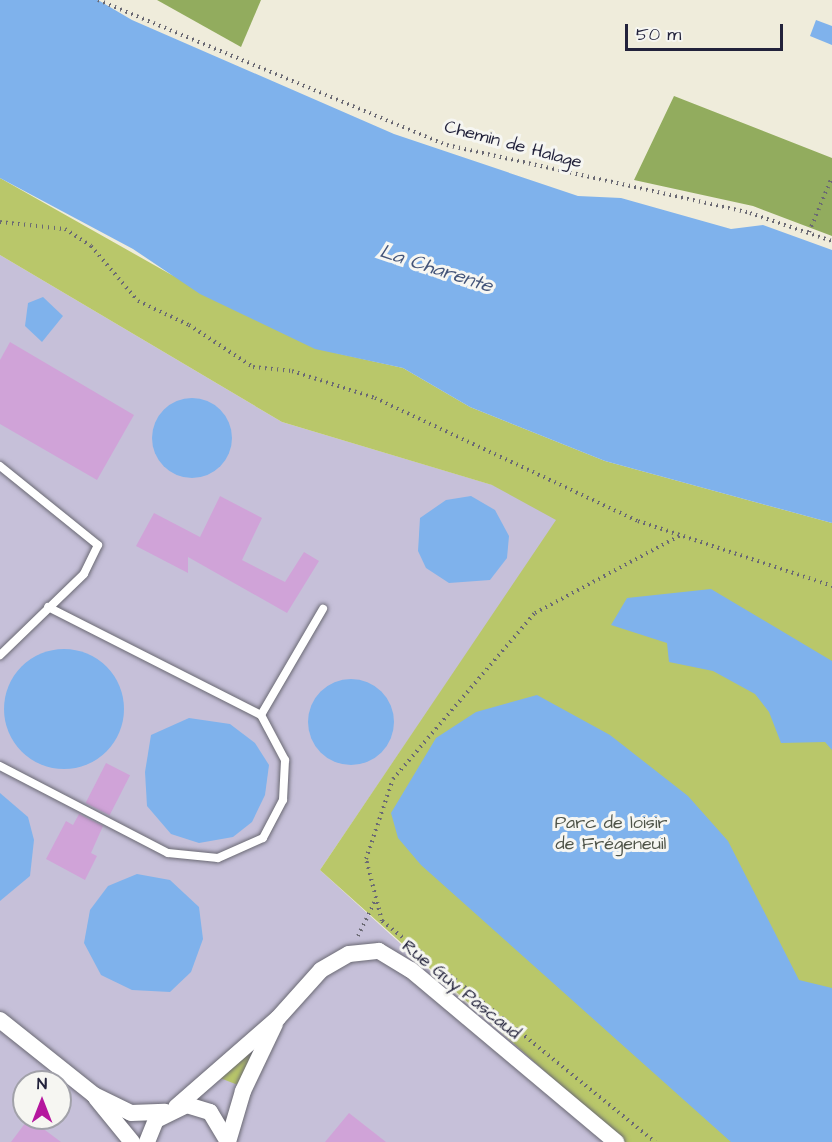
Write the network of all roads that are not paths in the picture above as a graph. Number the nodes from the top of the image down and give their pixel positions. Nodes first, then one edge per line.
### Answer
1 (0, 466) edge
2 (48, 607) junction
3 (323, 609) dead end
4 (0, 655) edge
5 (261, 715) junction
6 (0, 765) edge
7 (278, 1018) junction
8 (0, 1020) edge
9 (94, 1095) junction
10 (170, 1109) junction
11 (132, 1142) edge
12 (147, 1142) edge
13 (228, 1142) edge
14 (616, 1142) edge

1 - 2 lane
2 - 4 lane
2 - 5 lane
3 - 5 lane
5 - 6 lane
7 - 10 street, Rue Guy Pascaud
7 - 13 street, Rue Guy Pascaud
7 - 14 street, Rue Guy Pascaud
8 - 9 street
9 - 10 street
9 - 11 street
10 - 12 street, Rue Guy Pascaud
10 - 13 street

